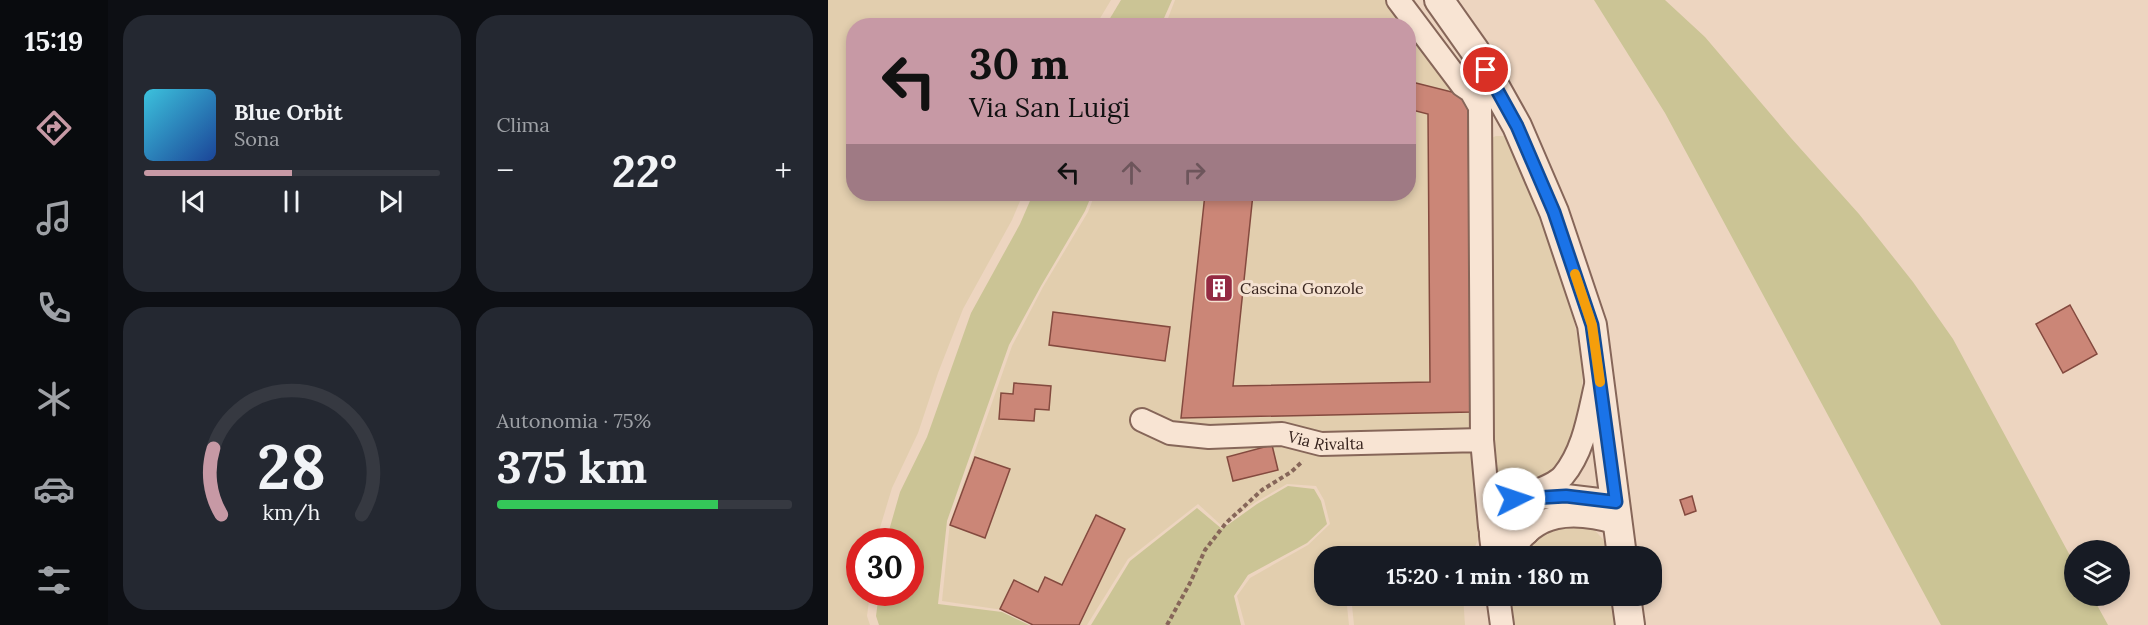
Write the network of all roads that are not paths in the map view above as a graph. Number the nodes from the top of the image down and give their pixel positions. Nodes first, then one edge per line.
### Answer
1 (1398, 0) edge
2 (1439, 0) edge
3 (1412, 18) edge
4 (1416, 24) edge
5 (1599, 375) junction
6 (1142, 420) dead end
7 (1482, 440) junction
8 (1484, 470) junction
9 (1514, 499) junction
10 (1617, 512) junction
11 (1490, 527) junction
12 (1527, 533) junction
13 (1493, 546) edge
14 (1517, 546) edge
15 (1621, 546) edge
16 (1499, 606) edge
17 (1627, 606) edge
18 (1502, 625) edge
19 (1630, 625) edge

1 - 3 street
2 - 5 street
4 - 7 street
5 - 9 street
5 - 10 street
6 - 7 street, Via Rivalta
7 - 8 street
8 - 9 street
8 - 11 street
9 - 10 street
9 - 11 street
10 - 12 street
10 - 15 street
11 - 12 street
11 - 13 street
12 - 14 street
16 - 18 street
17 - 19 street

